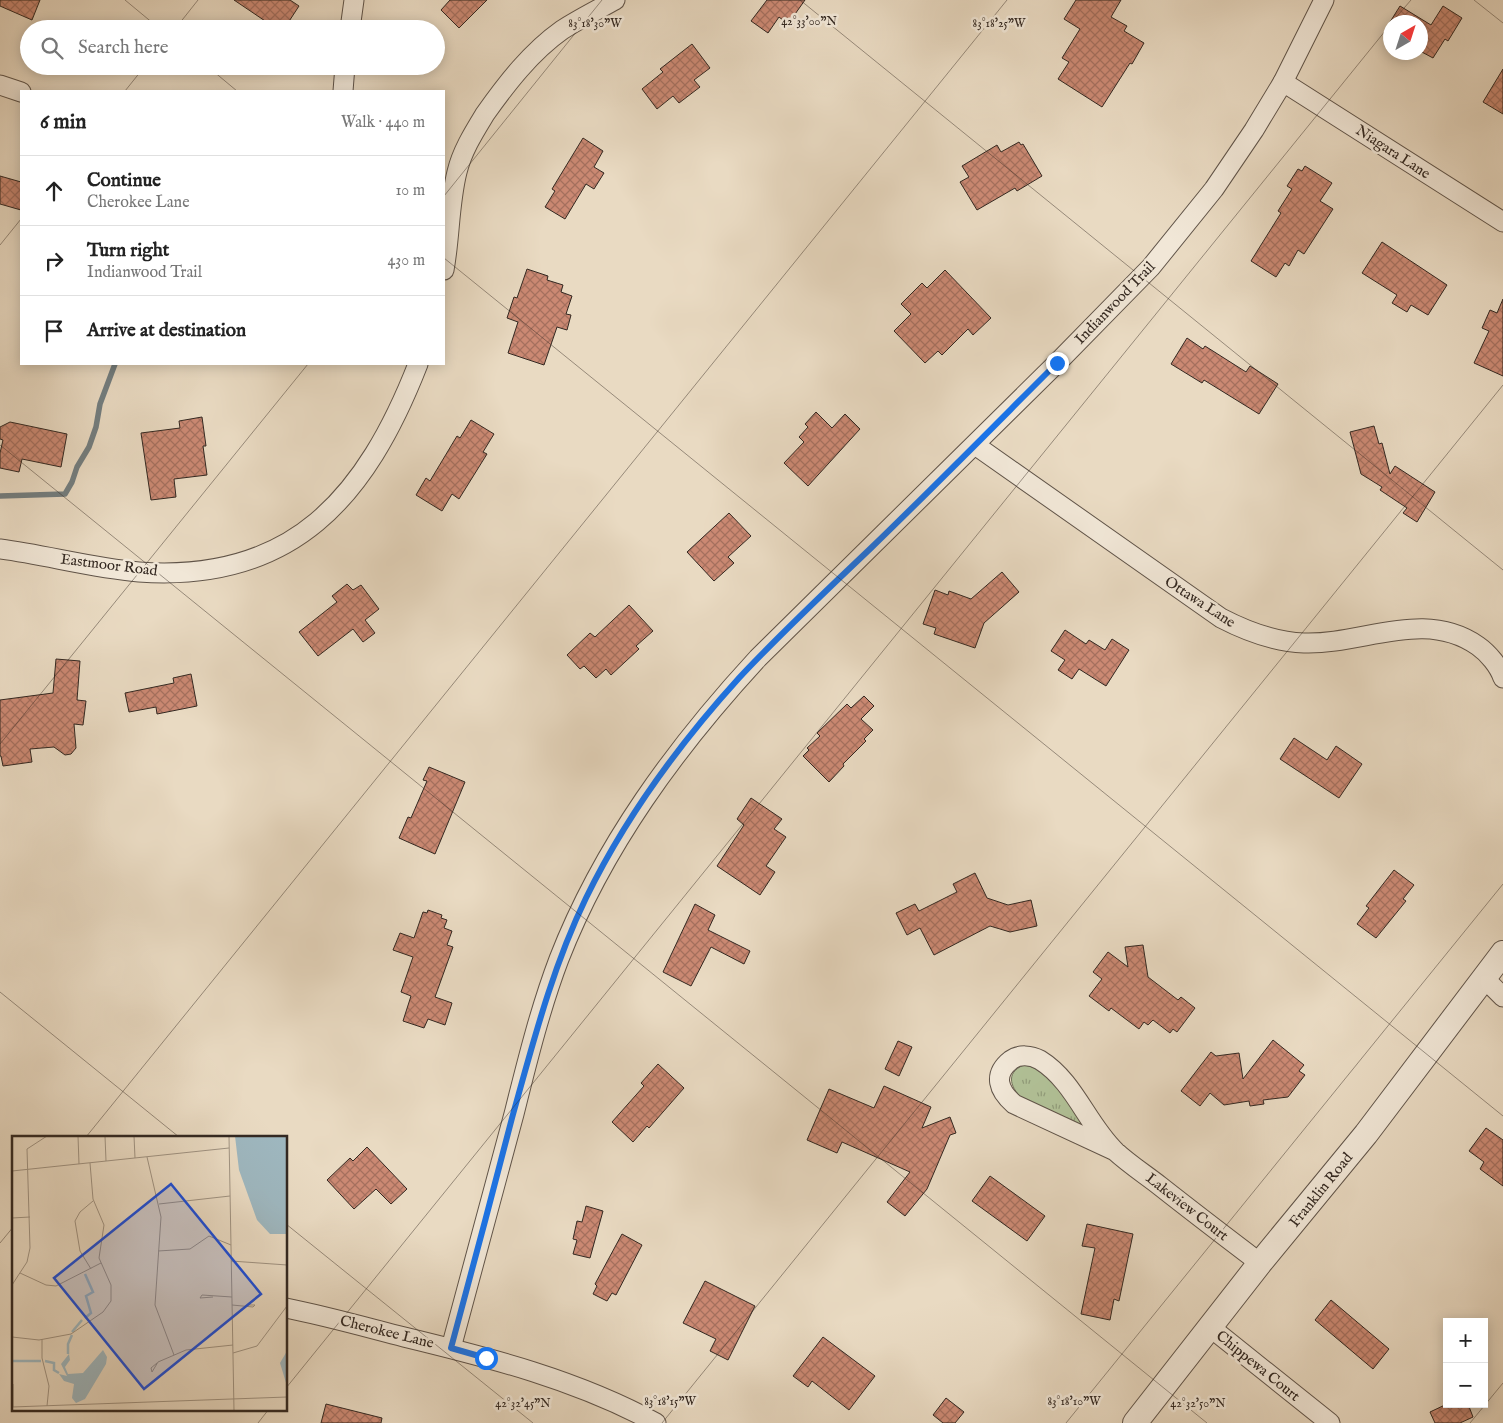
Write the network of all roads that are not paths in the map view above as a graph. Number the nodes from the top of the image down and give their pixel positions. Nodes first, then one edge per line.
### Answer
1 (354, 0) edge
2 (615, 0) edge
3 (1324, 0) edge
4 (351, 20) edge
5 (345, 75) edge
6 (1283, 82) junction
7 (0, 85) edge
8 (343, 90) edge
9 (20, 92) edge
10 (451, 170) edge
11 (1503, 222) edge
12 (445, 256) edge
13 (418, 365) edge
14 (975, 445) junction
15 (0, 549) edge
16 (1503, 678) edge
17 (1503, 953) edge
18 (1484, 978) junction
19 (1503, 997) edge
20 (1115, 1151) junction
21 (1260, 1264) junction
22 (288, 1308) edge
23 (1210, 1327) junction
24 (451, 1348) junction
25 (656, 1423) edge
26 (1135, 1423) edge
27 (1330, 1423) edge

1 - 4 street
2 - 10 street
3 - 6 street, Indianwood Trail
5 - 8 street
6 - 11 street, Niagara Lane
6 - 14 street, Indianwood Trail
7 - 9 street
10 - 12 street
13 - 15 street, Eastmoor Road
14 - 16 street, Ottawa Lane
14 - 24 street, Indianwood Trail
17 - 18 street, Franklin Road
18 - 19 street
18 - 21 street, Franklin Road
20 - 20 street, Lakeview Court
20 - 21 street, Lakeview Court
21 - 23 street, Franklin Road
22 - 24 street, Cherokee Lane
23 - 26 street, Franklin Road
23 - 27 street, Chippewa Court
24 - 25 street, Cherokee Lane

